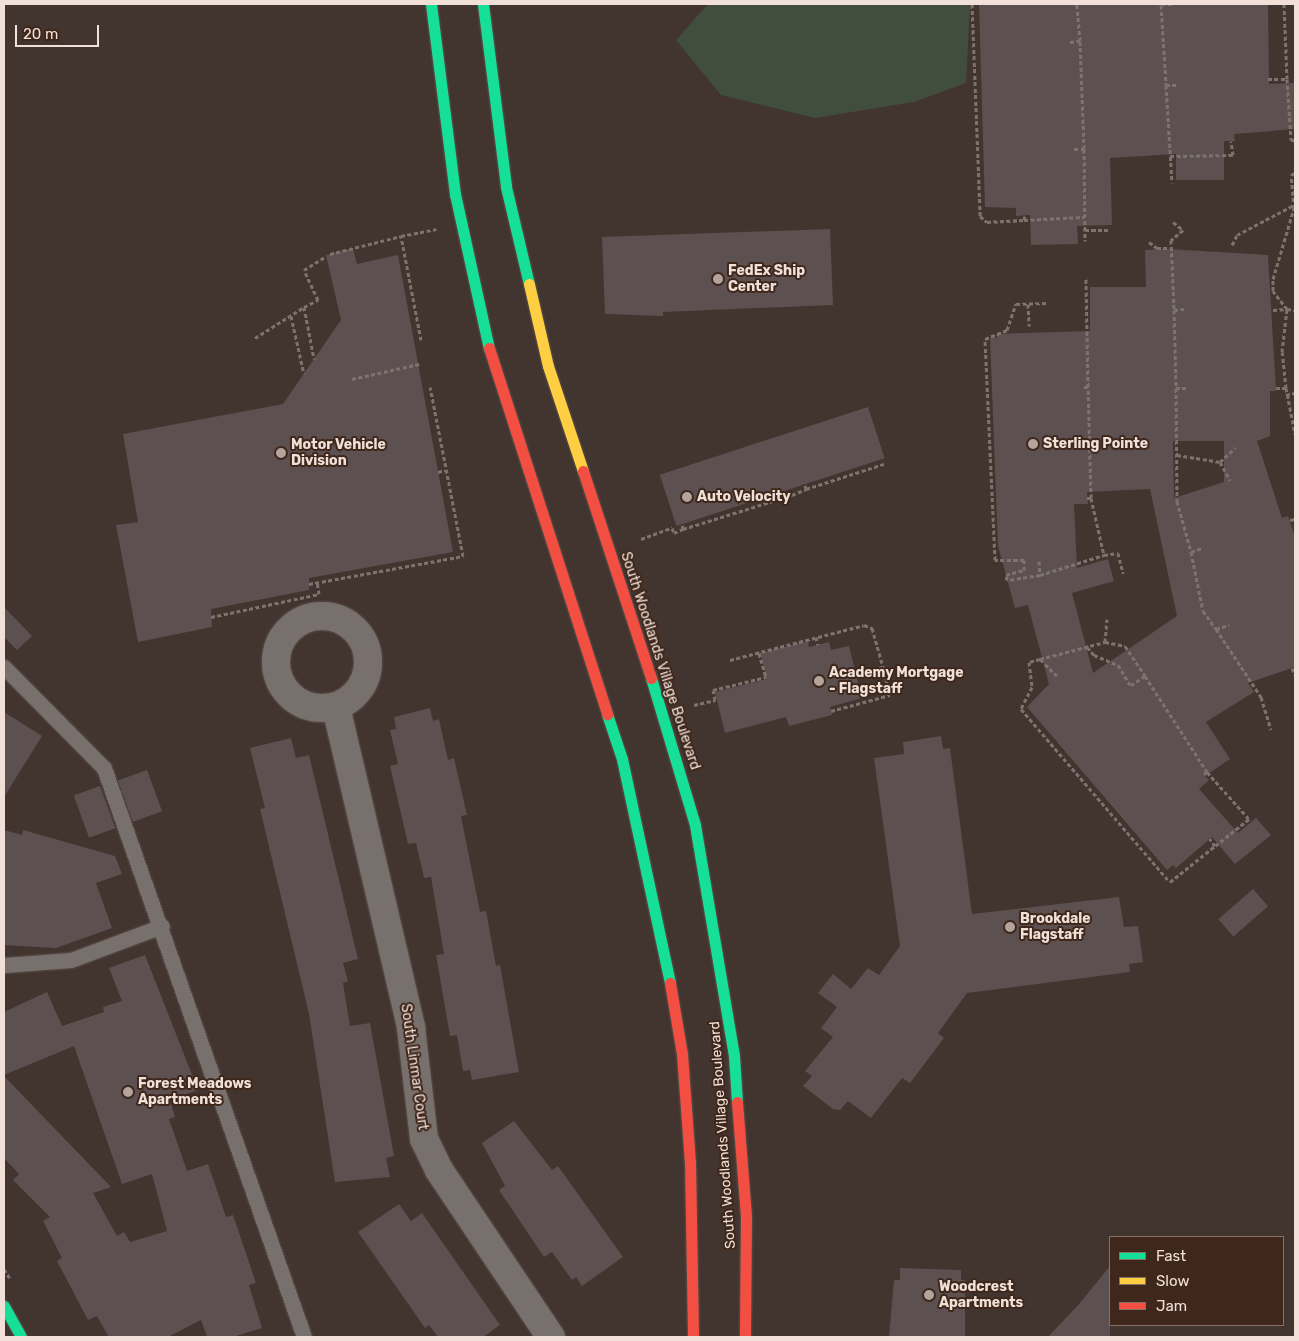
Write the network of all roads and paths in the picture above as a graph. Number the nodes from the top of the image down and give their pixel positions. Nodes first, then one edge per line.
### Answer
1 (431, 4) edge
2 (483, 4) edge
3 (972, 4) edge
4 (1077, 4) edge
5 (1173, 4) edge
6 (1284, 4) edge
7 (1161, 5) edge
8 (1070, 42) dead end
9 (1080, 42) junction
10 (1268, 79) dead end
11 (1287, 79) junction
12 (1166, 85) junction
13 (1178, 85) dead end
14 (1231, 140) dead end
15 (1295, 140) edge
16 (1074, 149) dead end
17 (1084, 149) junction
18 (1170, 156) junction
19 (1295, 173) edge
20 (1172, 183) dead end
21 (1294, 205) junction
22 (1084, 217) junction
23 (1173, 222) dead end
24 (439, 228) dead end
25 (1085, 230) junction
26 (1109, 230) dead end
27 (401, 236) junction
28 (1085, 241) dead end
29 (1149, 242) dead end
30 (1232, 245) dead end
31 (1171, 248) junction
32 (330, 254) dead end
33 (326, 256) dead end
34 (1086, 278) dead end
35 (1046, 303) dead end
36 (1028, 304) junction
37 (304, 307) junction
38 (1184, 309) dead end
39 (1288, 309) junction
40 (1174, 310) junction
41 (1273, 310) dead end
42 (1295, 310) edge
43 (292, 316) junction
44 (1029, 326) dead end
45 (255, 338) dead end
46 (422, 340) dead end
47 (314, 359) dead end
48 (419, 364) dead end
49 (304, 374) dead end
50 (352, 378) dead end
51 (430, 387) dead end
52 (1176, 388) junction
53 (1186, 388) dead end
54 (1276, 388) dead end
55 (1286, 388) junction
56 (1295, 393) edge
57 (1286, 395) junction
58 (1295, 434) edge
59 (1235, 448) dead end
60 (1177, 455) junction
61 (1220, 462) junction
62 (884, 464) dead end
63 (445, 470) junction
64 (438, 472) dead end
65 (1230, 480) dead end
66 (1295, 519) edge
67 (1290, 520) dead end
68 (682, 524) dead end
69 (683, 529) junction
70 (641, 539) dead end
71 (1202, 548) dead end
72 (1190, 552) junction
73 (1104, 555) junction
74 (1039, 560) dead end
75 (1123, 573) dead end
76 (1040, 575) junction
77 (317, 582) junction
78 (309, 584) dead end
79 (211, 618) dead end
80 (1106, 619) dead end
81 (1228, 625) dead end
82 (1216, 629) junction
83 (816, 637) junction
84 (1105, 642) junction
85 (818, 645) dead end
86 (1087, 647) junction
87 (759, 653) junction
88 (1040, 659) junction
89 (730, 660) dead end
90 (4, 667) edge
91 (883, 667) junction
92 (1292, 668) dead end
93 (856, 674) dead end
94 (1295, 675) edge
95 (1058, 676) dead end
96 (1144, 676) junction
97 (694, 706) dead end
98 (336, 707) dead end
99 (830, 710) dead end
100 (1271, 729) dead end
101 (1210, 839) dead end
102 (1215, 846) junction
103 (162, 926) junction
104 (4, 965) edge
105 (4, 1306) edge
106 (21, 1337) edge
107 (304, 1337) edge
108 (551, 1337) edge
109 (693, 1337) edge
110 (746, 1337) edge

1 - 109 street
2 - 110 street, South Woodlands Village Boulevard
3 - 22 path
4 - 9 path
5 - 7 path
6 - 11 path
7 - 12 path
8 - 9 path
9 - 17 path
10 - 11 path
11 - 15 path
12 - 13 path
12 - 18 path
14 - 18 path
16 - 17 path
17 - 22 path
18 - 20 path
19 - 21 path
21 - 30 path
21 - 39 path
22 - 25 path
23 - 31 path
24 - 27 path
25 - 26 path
25 - 28 path
27 - 32 path
27 - 46 path
29 - 31 path
31 - 40 path
33 - 37 path
34 - 73 path
35 - 36 path
36 - 44 path
36 - 76 path
37 - 43 path
37 - 47 path
38 - 40 path
39 - 41 path
39 - 42 path
39 - 55 path
40 - 52 path
43 - 45 path
43 - 49 path
48 - 50 path
51 - 63 path
52 - 53 path
52 - 60 path
54 - 55 path
55 - 57 path
56 - 57 path
57 - 58 path
59 - 61 path
60 - 61 path
60 - 72 path
61 - 65 path
62 - 69 path
63 - 64 path
63 - 77 path
66 - 67 path
68 - 69 path
69 - 70 path
71 - 72 path
72 - 82 path
73 - 75 path
73 - 76 path
74 - 76 path
77 - 78 path
77 - 79 path
80 - 84 path
81 - 82 path
82 - 100 path
83 - 85 path
83 - 87 path
83 - 91 path
84 - 86 path
84 - 96 path
86 - 88 path
86 - 96 path
87 - 89 path
87 - 97 path
88 - 95 path
88 - 102 path
90 - 103 lane
91 - 93 path
91 - 99 path
92 - 94 path
96 - 102 path
98 - 108 street, South Linmar Court
101 - 102 path
103 - 104 lane
103 - 107 lane
105 - 106 street

